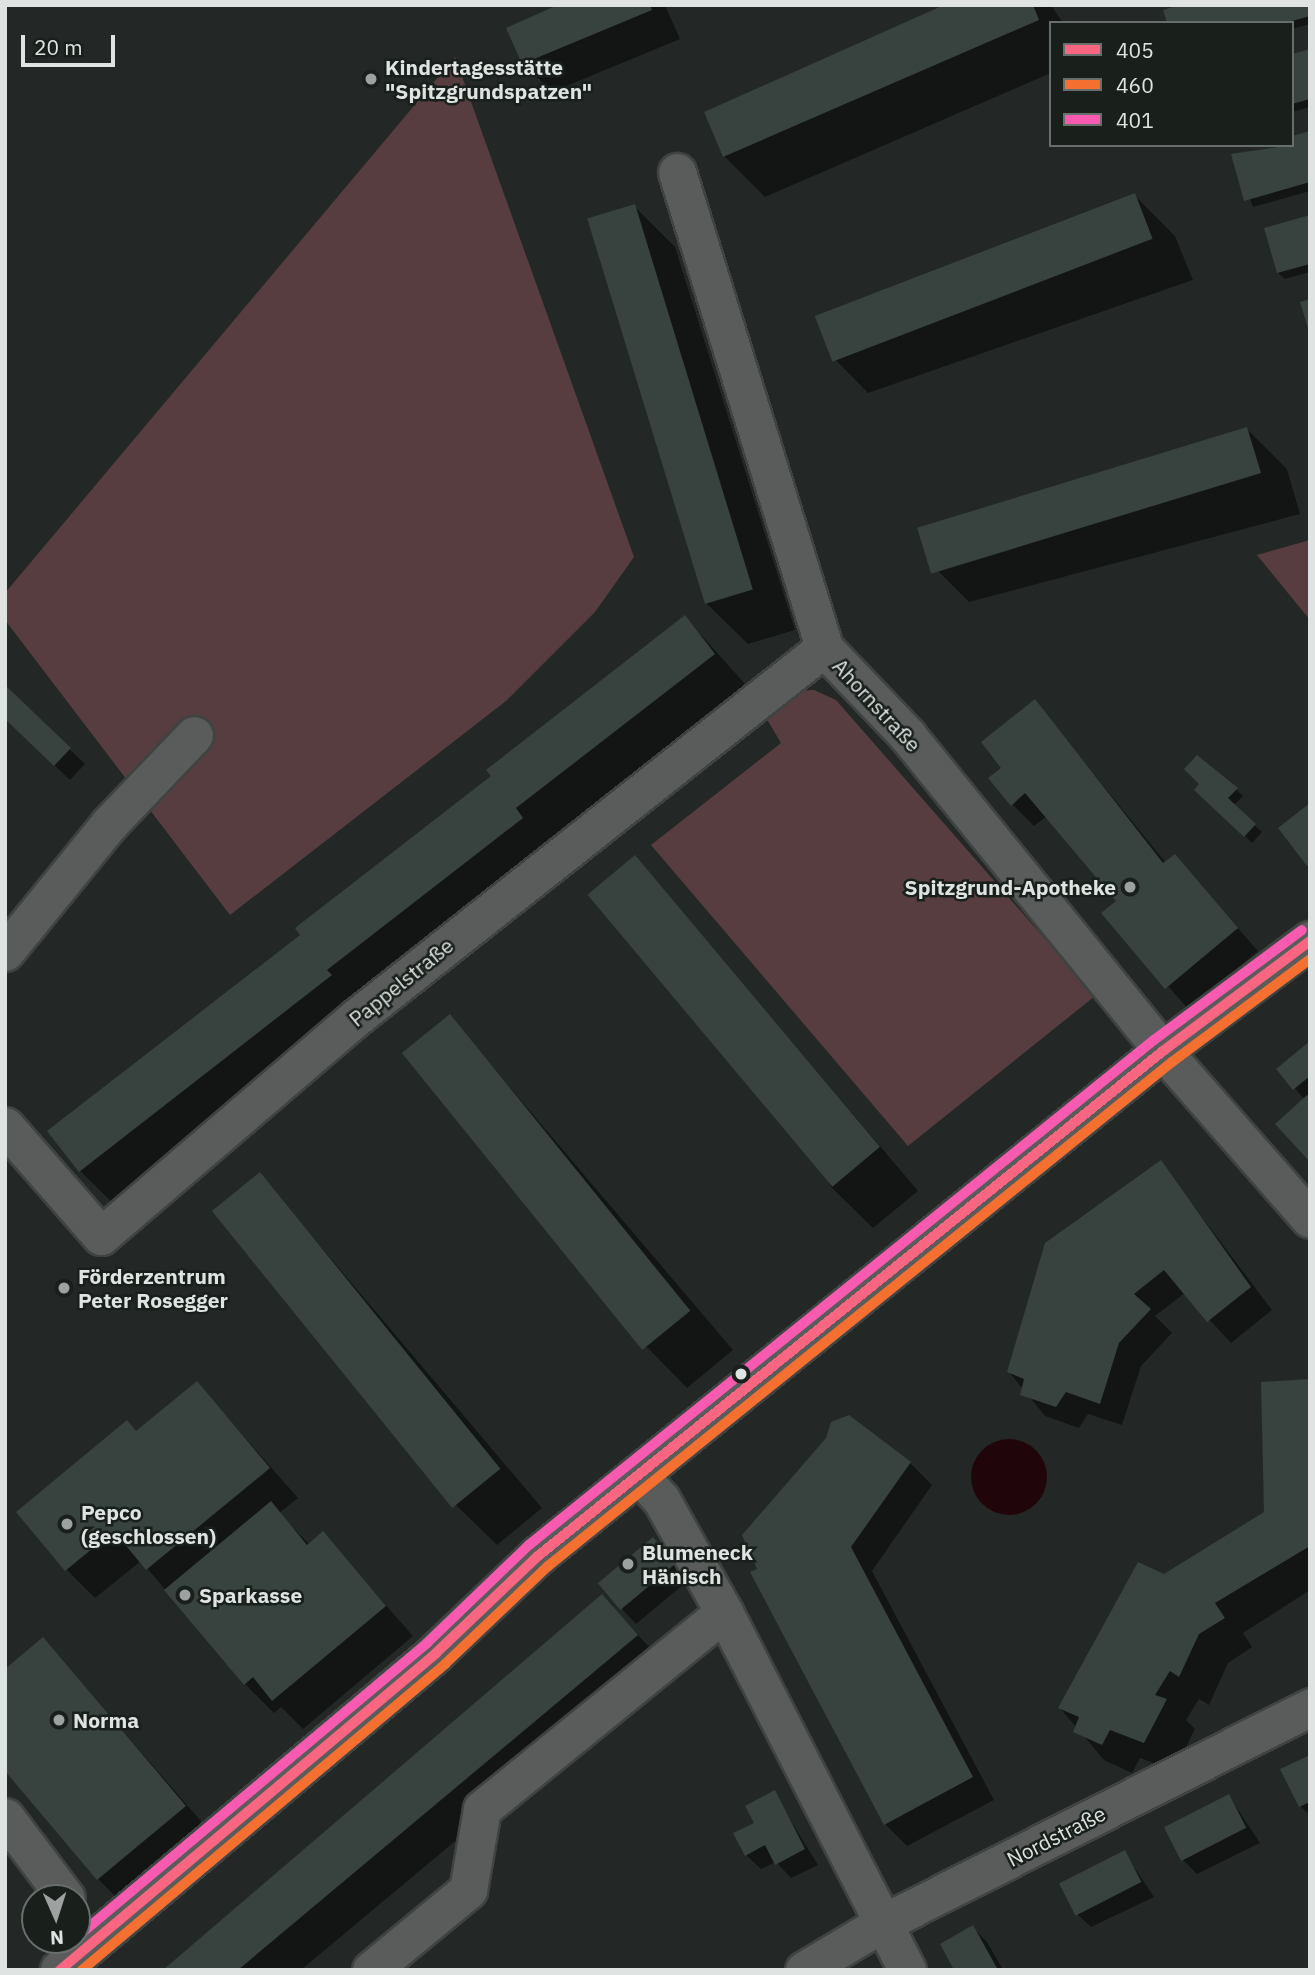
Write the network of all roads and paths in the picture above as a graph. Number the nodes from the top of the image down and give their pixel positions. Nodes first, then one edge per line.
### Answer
1 (677, 172) dead end
2 (824, 648) junction
3 (194, 735) dead end
4 (1310, 941) edge
5 (5, 952) edge
6 (1163, 1051) junction
7 (5, 1126) edge
8 (1310, 1219) edge
9 (640, 1476) junction
10 (724, 1612) junction
11 (1310, 1707) edge
12 (5, 1817) edge
13 (55, 1884) edge
14 (91, 1923) edge
15 (881, 1924) junction
16 (70, 1954) edge
17 (60, 1970) edge
18 (372, 1970) edge
19 (804, 1970) edge
20 (907, 1970) edge

1 - 2 street, Ahornstraße
2 - 6 street, Ahornstraße
2 - 7 street, Pappelstraße
3 - 5 street
4 - 6 street
6 - 8 street, Ahornstraße
6 - 9 street
9 - 10 street
9 - 14 street
10 - 15 street
10 - 18 street
11 - 15 street, Nordstraße
12 - 13 street
15 - 19 street, Nordstraße
15 - 20 street
16 - 17 street

